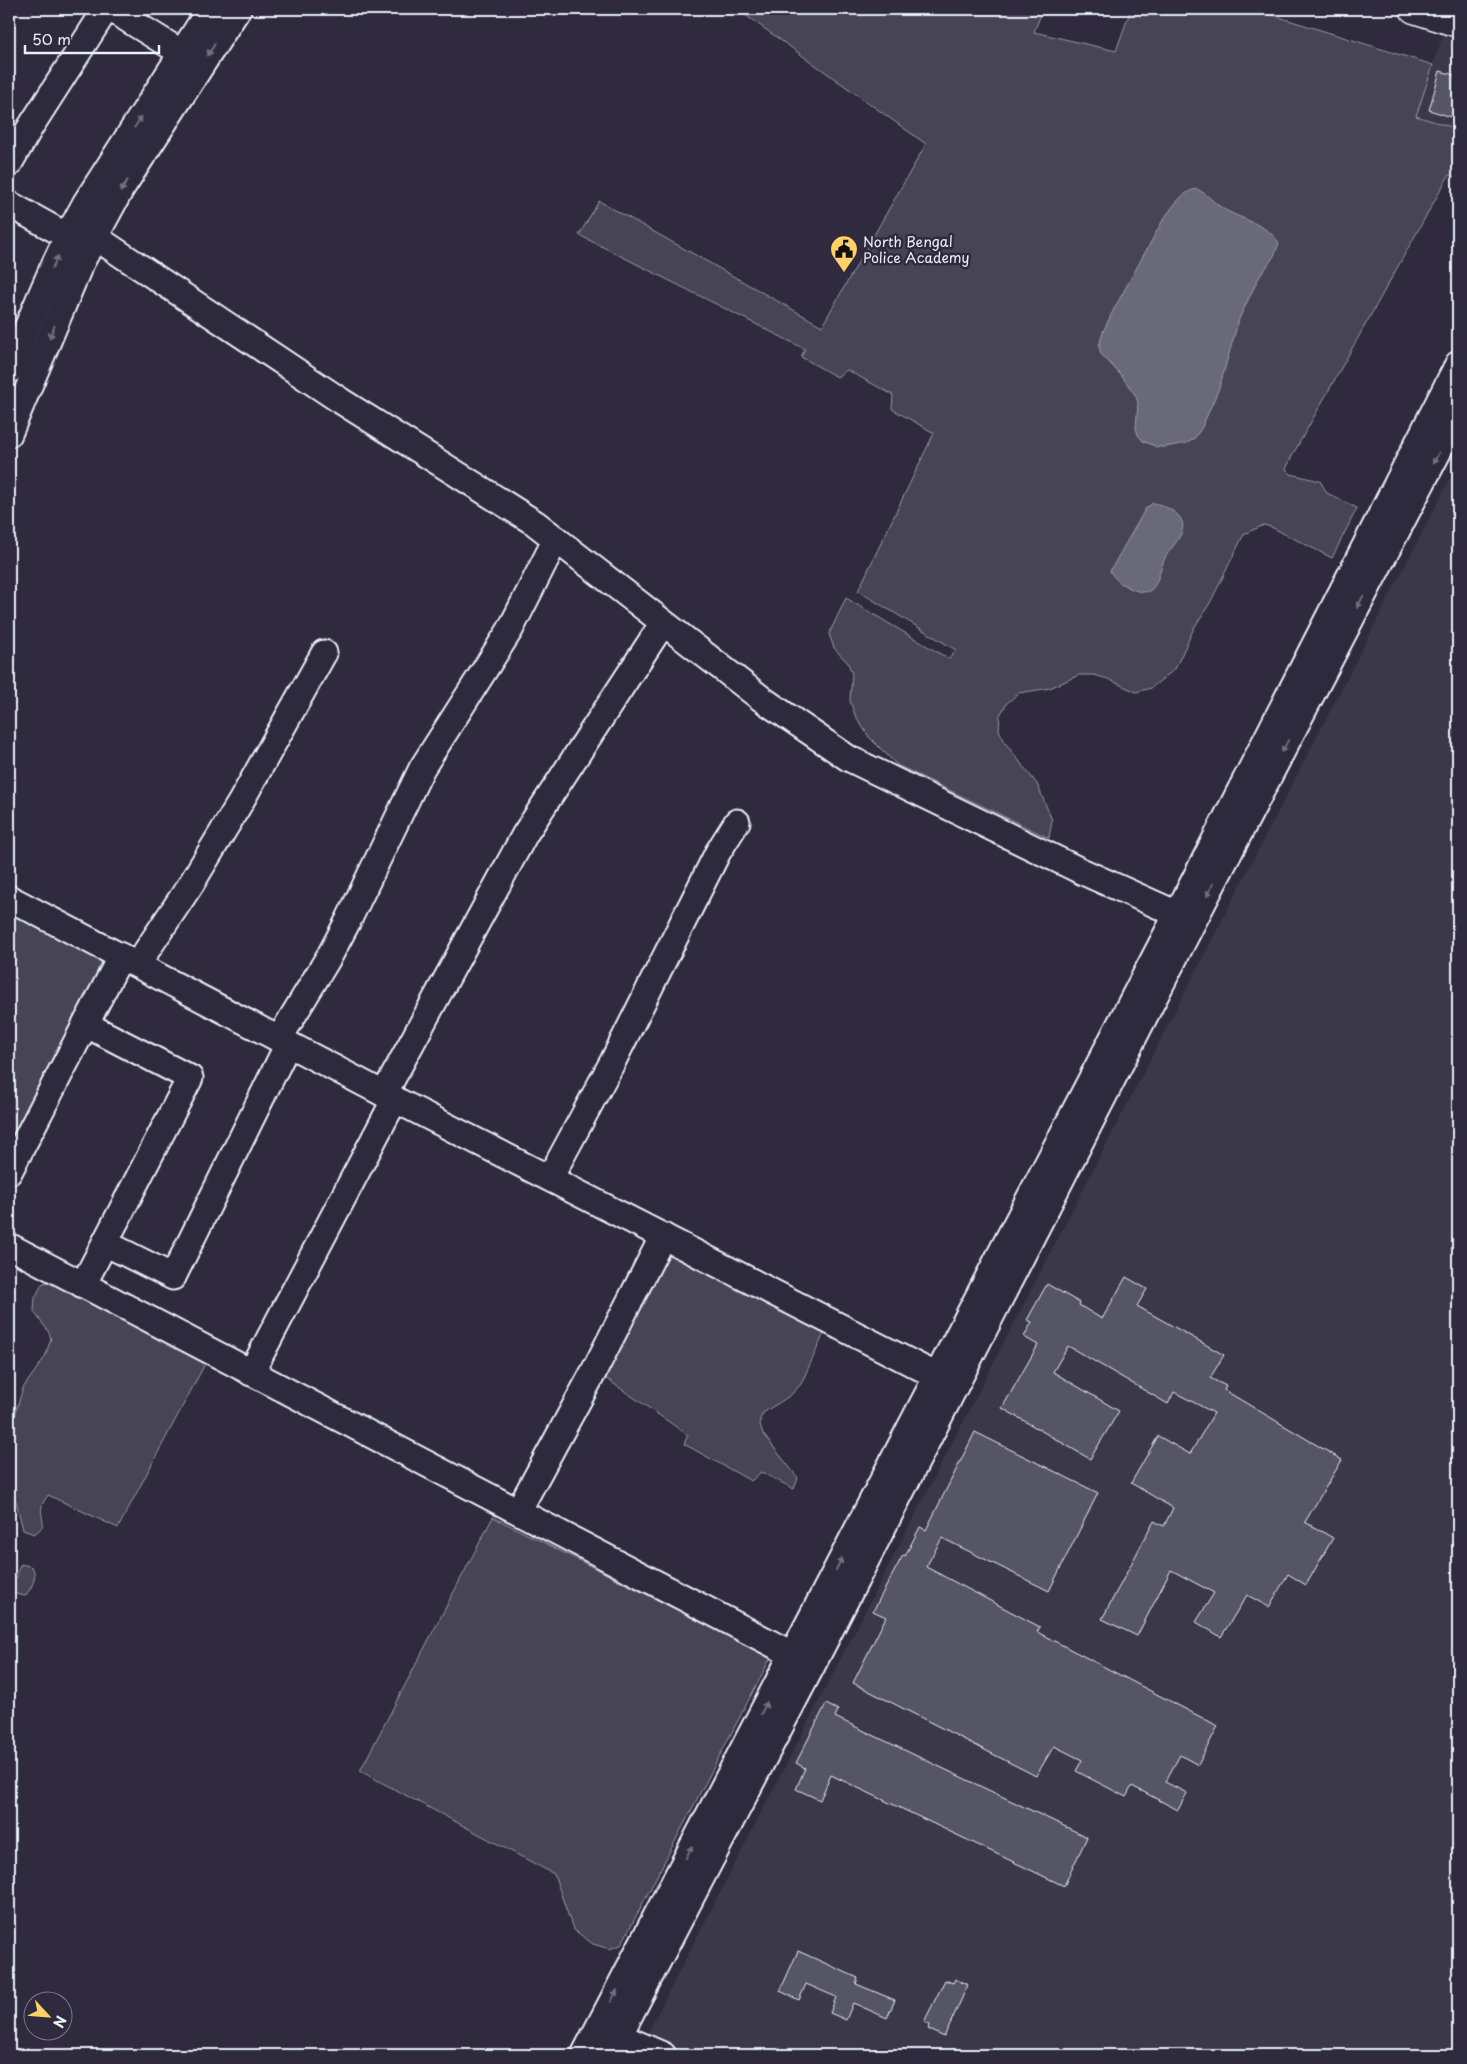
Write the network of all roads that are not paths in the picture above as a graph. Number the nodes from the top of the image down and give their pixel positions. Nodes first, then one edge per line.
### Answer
1 (106, 9) edge
2 (111, 9) edge
3 (210, 9) edge
4 (238, 9) edge
5 (1414, 9) edge
6 (1458, 23) edge
7 (182, 53) junction
8 (9, 164) edge
9 (9, 204) edge
10 (70, 231) junction
11 (94, 237) junction
12 (1458, 364) edge
13 (9, 371) edge
14 (1458, 414) edge
15 (9, 434) edge
16 (556, 539) junction
17 (663, 623) junction
18 (324, 653) dead end
19 (737, 822) dead end
20 (9, 898) edge
21 (1177, 914) junction
22 (129, 961) junction
23 (86, 1024) junction
24 (283, 1041) junction
25 (390, 1096) junction
26 (9, 1172) edge
27 (550, 1178) junction
28 (663, 1236) junction
29 (105, 1243) junction
30 (9, 1246) edge
31 (83, 1285) junction
32 (251, 1372) junction
33 (937, 1376) junction
34 (518, 1511) junction
35 (802, 1659) junction
36 (609, 2040) edge
37 (584, 2055) edge
38 (663, 2055) edge

1 - 8 street
2 - 7 street
3 - 7 street
4 -> 11 street
5 - 6 main road
10 -> 7 street
9 - 10 street
10 - 11 street
13 -> 10 street
11 -> 15 street
11 - 16 street
12 - 21 street
14 -> 35 street
16 - 17 street
16 - 24 street
17 - 21 street
17 - 25 street
18 - 22 street
19 - 27 street
20 - 22 street
21 - 33 street
22 - 23 street
22 - 24 street
23 - 26 street
23 - 29 street
24 - 25 street
24 - 29 street
25 - 27 street
25 - 32 street
27 - 28 street
28 - 33 street
28 - 34 street
29 - 31 street
30 - 31 street
31 - 32 street
32 - 34 street
35 -> 33 street
34 - 35 street
35 - 36 street
36 - 37 street
36 - 38 street

